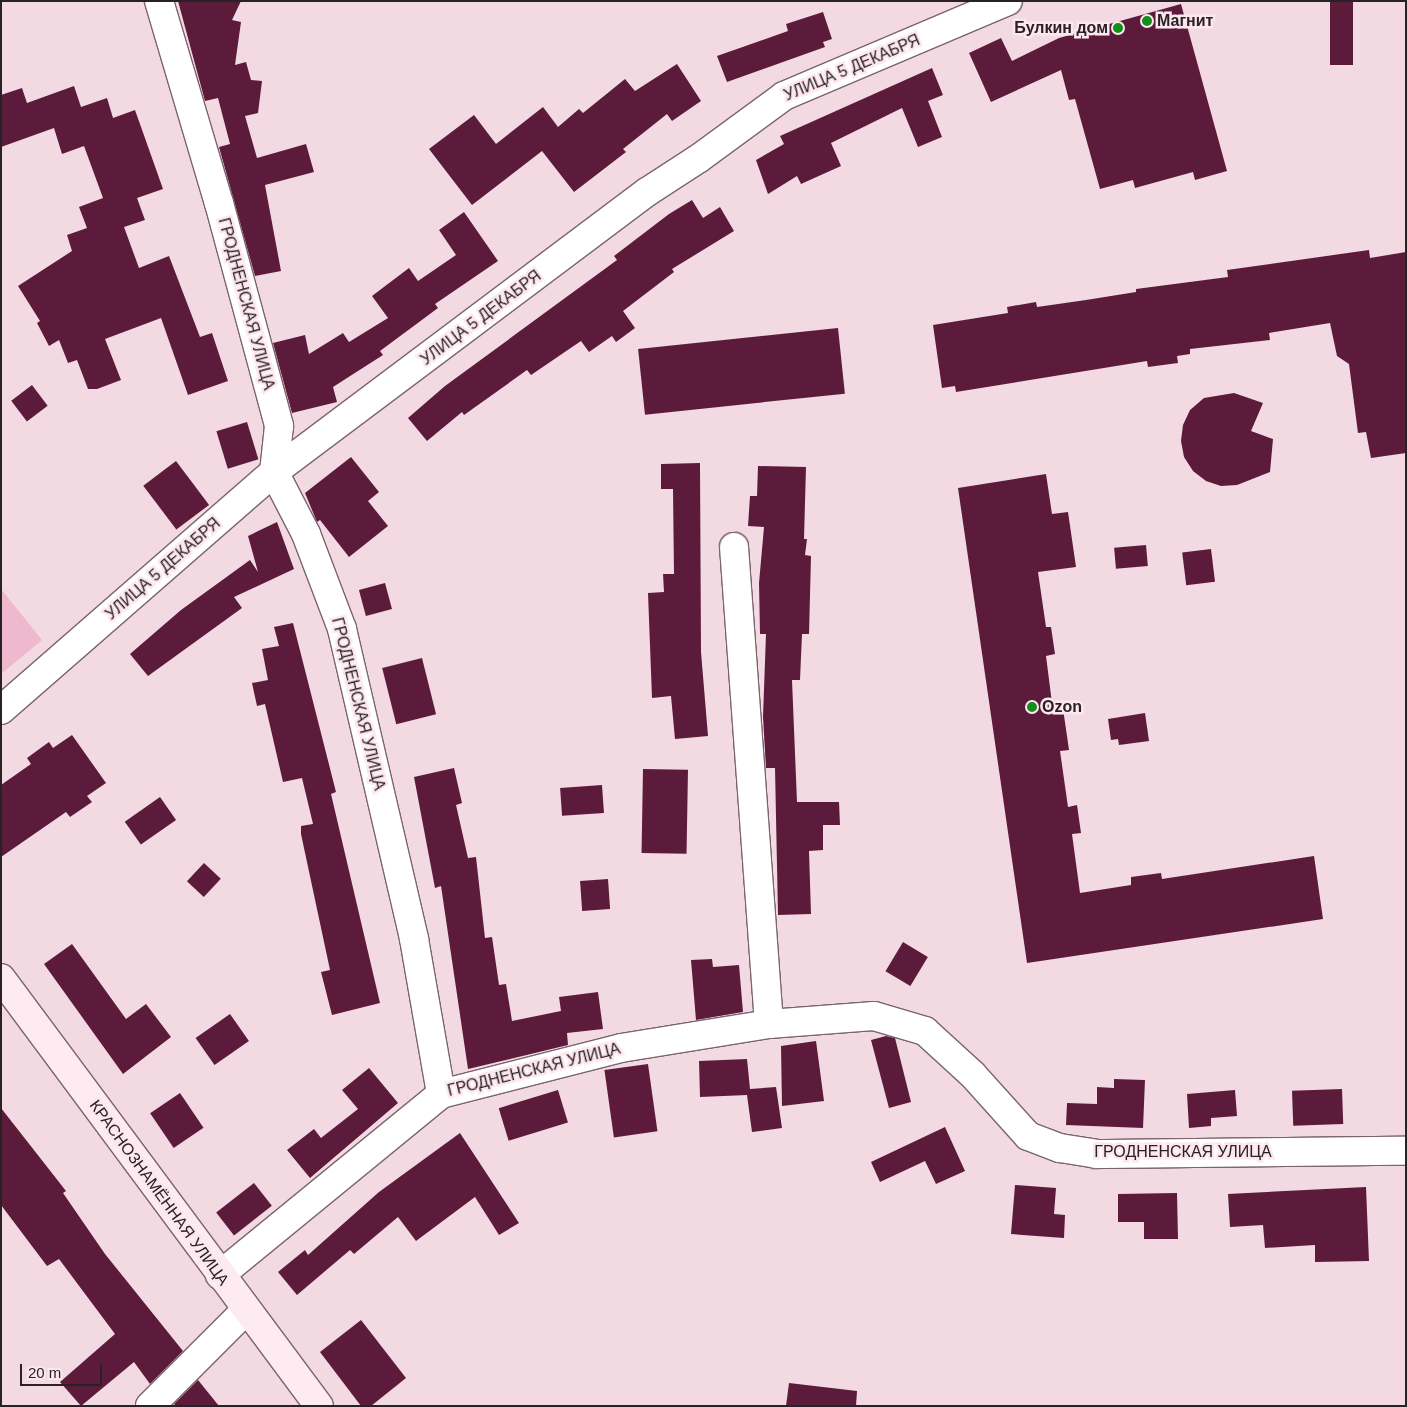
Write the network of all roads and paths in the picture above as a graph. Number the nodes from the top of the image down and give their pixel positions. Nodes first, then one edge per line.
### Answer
1 (159, 1) edge
2 (1008, 1) edge
3 (274, 472) junction
4 (734, 547) dead end
5 (1, 710) edge
6 (1, 978) edge
7 (769, 1024) junction
8 (441, 1094) junction
9 (1406, 1151) edge
10 (220, 1275) junction
11 (246, 1310) junction
12 (150, 1406) edge
13 (319, 1406) edge

1 - 3 street, ГРОДНЕНСКАЯ УЛИЦА
2 - 3 street, УЛИЦА 5 ДЕКАБРЯ
3 - 5 street, УЛИЦА 5 ДЕКАБРЯ
3 - 8 street, ГРОДНЕНСКАЯ УЛИЦА
4 - 7 street
6 - 10 street, КРАСНОЗНАМЁННАЯ УЛИЦА
7 - 8 street, ГРОДНЕНСКАЯ УЛИЦА
7 - 9 street, ГРОДНЕНСКАЯ УЛИЦА
8 - 10 street
10 - 11 street, КРАСНОЗНАМЁННАЯ УЛИЦА
11 - 12 street
11 - 13 street, КРАСНОЗНАМЁННАЯ УЛИЦА

